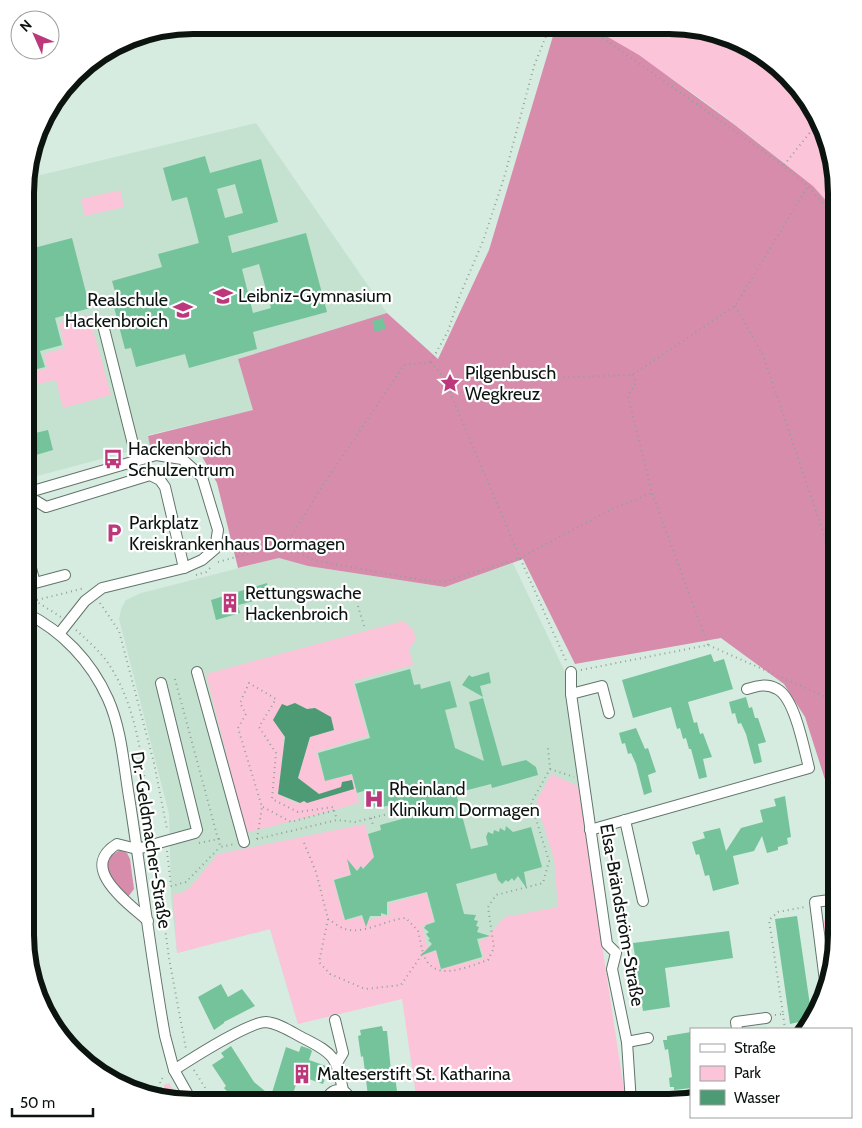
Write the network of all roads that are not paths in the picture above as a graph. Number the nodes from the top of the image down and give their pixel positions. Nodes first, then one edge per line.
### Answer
1 (103, 325) dead end
2 (137, 460) junction
3 (34, 491) edge
4 (34, 499) edge
5 (184, 568) junction
6 (65, 575) dead end
7 (34, 579) edge
8 (34, 618) edge
9 (59, 634) junction
10 (197, 672) dead end
11 (572, 672) road end
12 (161, 684) dead end
13 (747, 688) dead end
14 (571, 694) junction
15 (609, 713) dead end
16 (625, 820) junction
17 (590, 830) junction
18 (244, 842) road end
19 (137, 849) junction
20 (828, 900) edge
21 (642, 901) dead end
22 (148, 921) junction
23 (824, 971) edge
24 (766, 1018) road end
25 (335, 1020) dead end
26 (737, 1028) edge
27 (648, 1038) dead end
28 (627, 1042) junction
29 (337, 1063) junction
30 (174, 1070) junction
31 (343, 1090) junction
32 (187, 1094) edge
33 (328, 1094) edge
34 (348, 1094) edge
35 (630, 1094) edge

1 - 2 street
2 - 3 street
2 - 5 street
4 - 5 street
5 - 9 street
6 - 7 street
8 - 9 street, Dr.-Geldmacher-Straße
9 - 19 street, Dr.-Geldmacher-Straße
10 - 18 street
11 - 14 street, Elsa-Brändström-Straße
12 - 19 street
13 - 16 street
14 - 15 street
14 - 17 street, Elsa-Brändström-Straße
16 - 17 street
16 - 21 street
17 - 28 street, Elsa-Brändström-Straße
19 - 22 street, Dr.-Geldmacher-Straße
19 - 22 street
20 - 23 street
22 - 30 street, Dr.-Geldmacher-Straße
24 - 26 street
25 - 29 street
27 - 28 street
28 - 35 street, Elsa-Brändström-Straße
29 - 30 street
29 - 31 street
30 - 32 street, Dr.-Geldmacher-Straße
31 - 33 street
31 - 34 street

